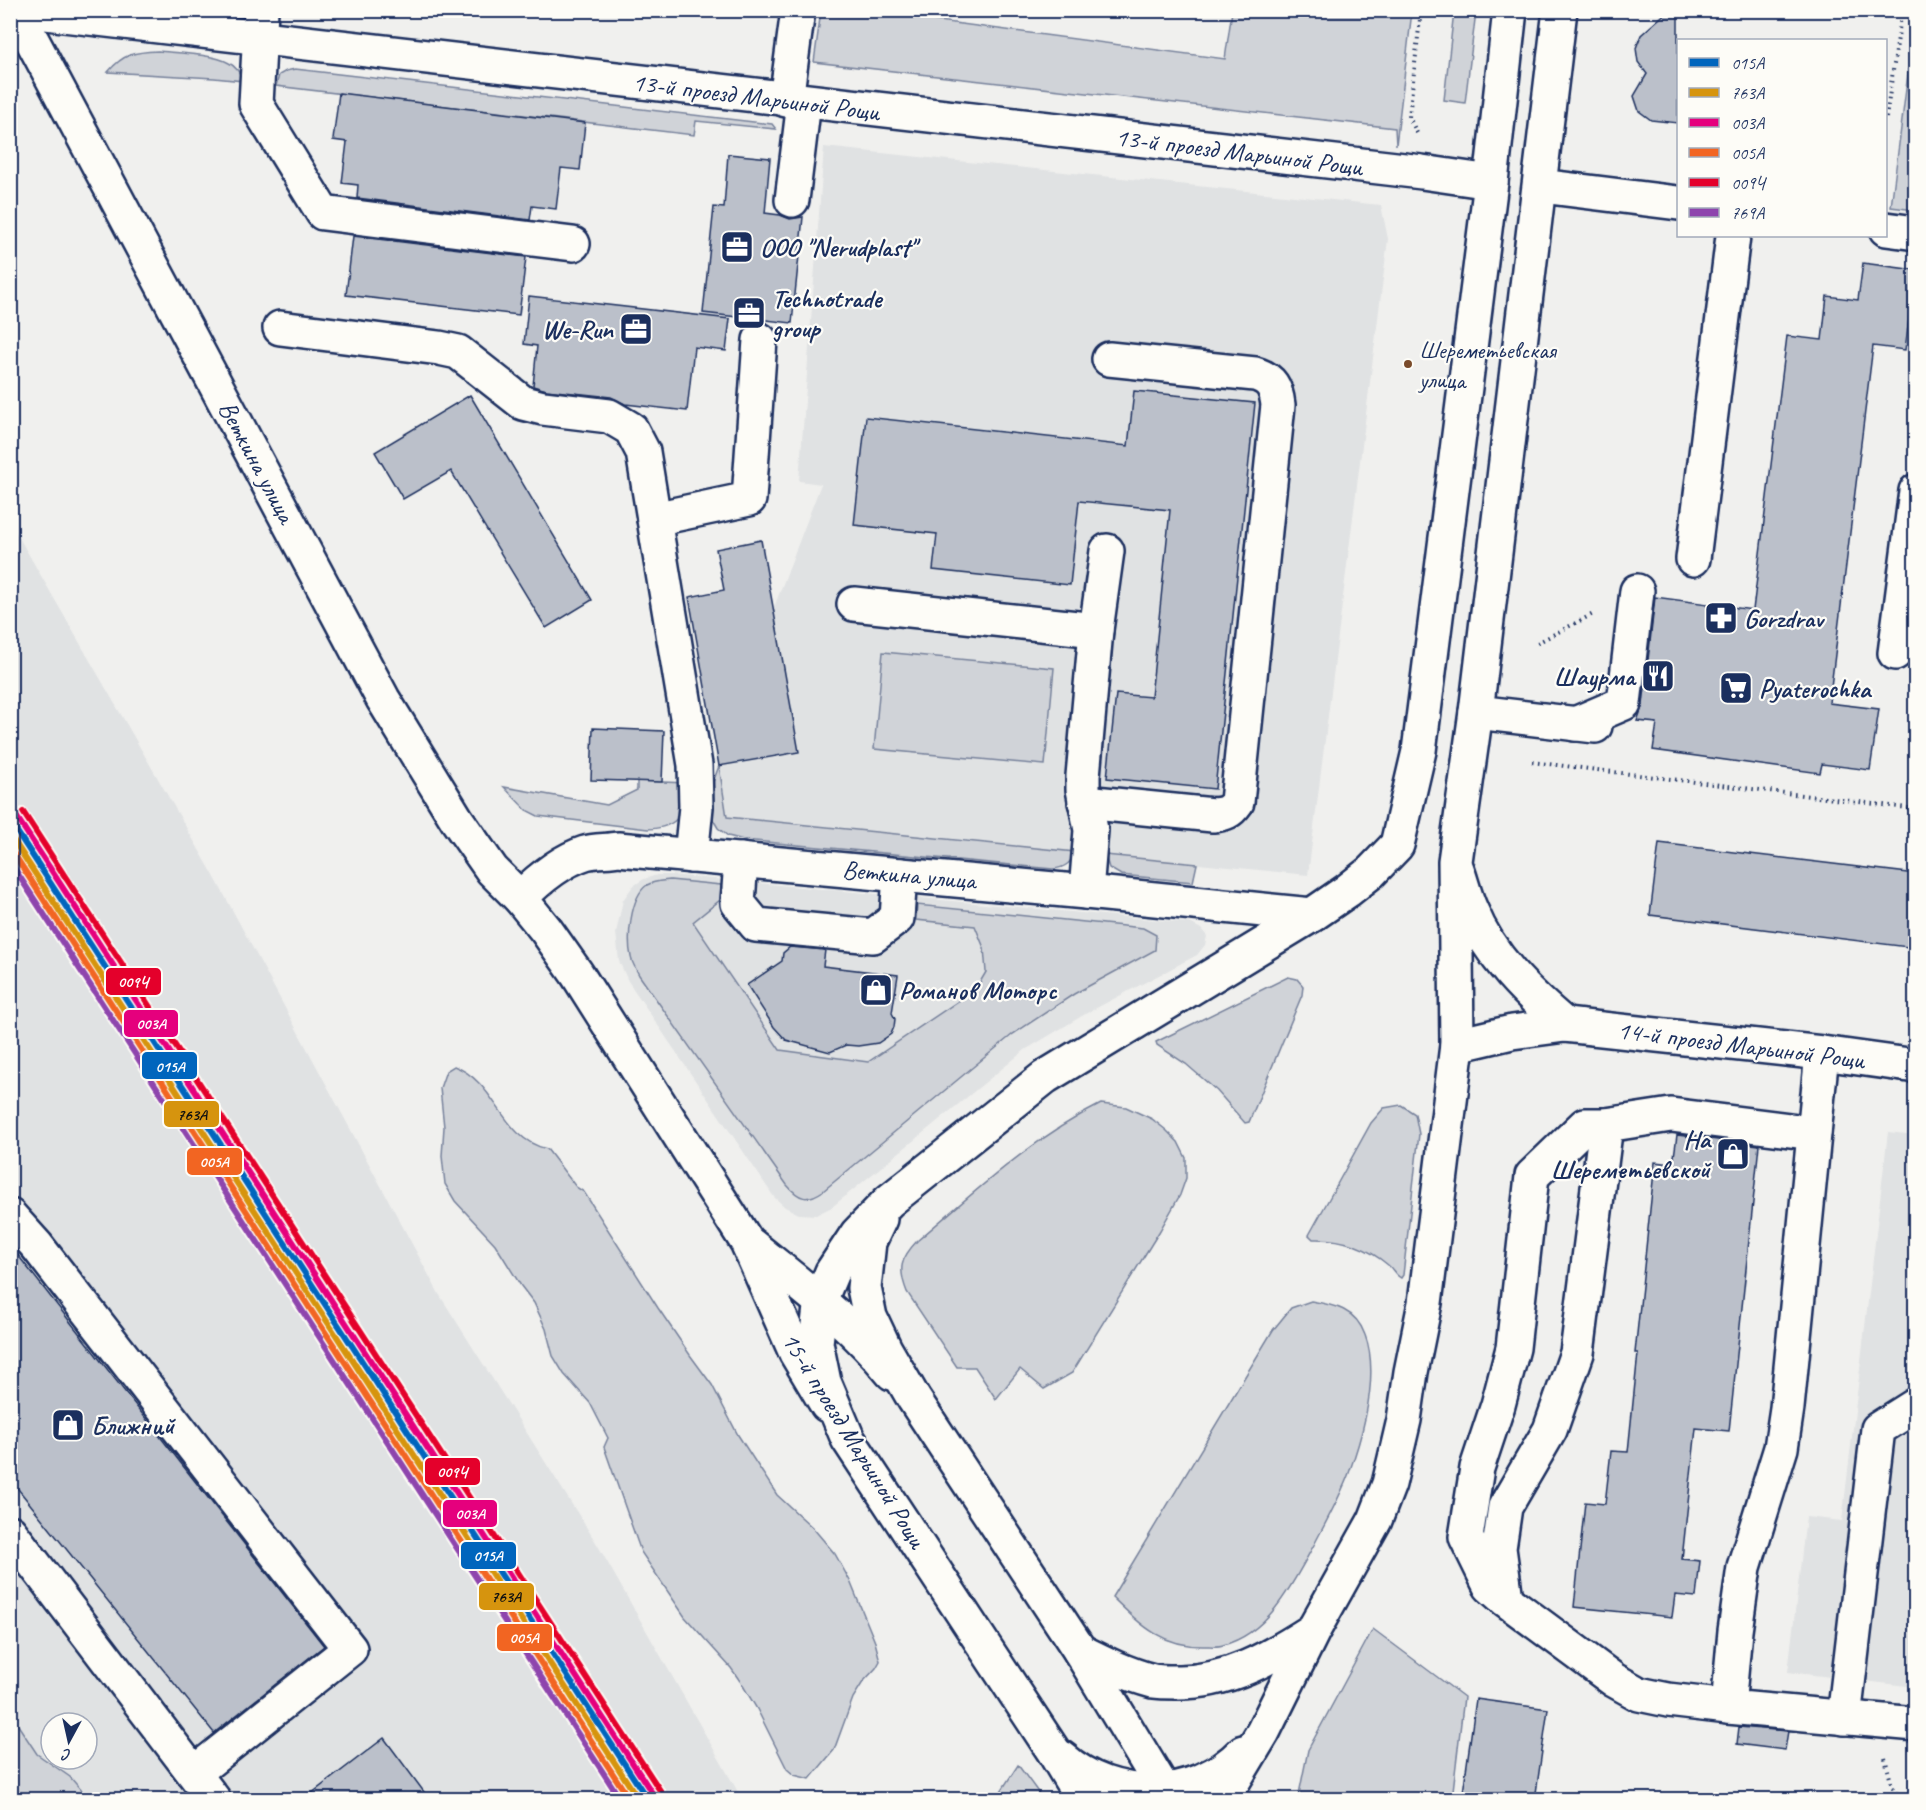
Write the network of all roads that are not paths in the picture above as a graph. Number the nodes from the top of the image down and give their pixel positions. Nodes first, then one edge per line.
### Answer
1 (18, 10) edge
2 (798, 10) edge
3 (1510, 10) edge
4 (1560, 10) edge
5 (260, 25) edge
6 (795, 101) junction
7 (1491, 182) junction
8 (1540, 186) junction
9 (792, 200) dead end
10 (1677, 203) edge
11 (1887, 230) edge
12 (1916, 233) edge
13 (1733, 237) edge
14 (573, 244) dead end
15 (280, 328) dead end
16 (760, 340) dead end
17 (1109, 359) dead end
18 (1916, 491) edge
19 (654, 519) junction
20 (1107, 551) dead end
21 (1693, 559) dead end
22 (1637, 591) road end
23 (854, 604) dead end
24 (1096, 630) junction
25 (1895, 653) dead end
26 (1476, 712) junction
27 (1575, 724) junction
28 (1618, 729) dead end
29 (1085, 802) junction
30 (691, 856) junction
31 (741, 860) junction
32 (1455, 861) junction
33 (900, 875) junction
34 (1086, 892) junction
35 (520, 898) junction
36 (1312, 915) junction
37 (1565, 1025) junction
38 (1457, 1044) junction
39 (1822, 1053) junction
40 (1916, 1066) edge
41 (1606, 1125) junction
42 (1814, 1133) junction
43 (889, 1201) junction
44 (10, 1216) edge
45 (747, 1242) junction
46 (821, 1302) junction
47 (914, 1399) junction
48 (1916, 1404) edge
49 (849, 1439) junction
50 (10, 1532) edge
51 (1506, 1600) junction
52 (1313, 1630) junction
53 (1080, 1651) junction
54 (1728, 1707) junction
55 (1844, 1718) junction
56 (1916, 1724) edge
57 (1263, 1732) junction
58 (1054, 1752) junction
59 (194, 1773) junction
60 (1167, 1796) edge
61 (214, 1800) edge
62 (1083, 1800) edge
63 (1222, 1800) edge
64 (1250, 1800) edge

1 - 5 main road, 13-й проезд Марьиной Рощи
1 - 35 main road, Веткина улица
2 - 6 main road
3 - 7 main road
4 - 8 main road
5 - 6 main road, 13-й проезд Марьиной Рощи
5 - 14 main road
6 - 7 main road, 13-й проезд Марьиной Рощи
6 - 9 main road
7 - 36 main road
8 - 10 main road
8 - 26 main road
11 - 12 main road
13 - 21 main road
15 - 19 main road
16 - 19 main road
17 - 29 main road
18 - 25 main road
19 - 30 main road
20 - 24 main road
22 - 27 main road
23 - 24 main road
24 - 29 main road
26 - 27 main road
26 - 32 main road
27 - 28 main road
29 - 34 main road
30 - 31 main road, Веткина улица
30 - 35 main road, Веткина улица
31 - 33 main road, Веткина улица
31 - 33 main road
32 - 37 main road
32 - 38 main road
33 - 34 main road, Веткина улица
34 - 36 main road, Веткина улица
35 - 45 main road, Веткина улица
36 - 43 main road
37 - 38 main road, 14-й проезд Марьиной Рощи
37 - 39 main road, 14-й проезд Марьиной Рощи
38 - 52 main road
39 - 40 main road, 14-й проезд Марьиной Рощи
39 - 42 main road
41 - 42 main road
41 - 51 main road
41 - 51 main road
42 - 54 main road
43 - 46 main road
43 - 47 main road
44 - 59 main road
45 - 46 main road, 15-й проезд Марьиной Рощи
45 - 49 main road, 15-й проезд Марьиной Рощи
46 - 47 main road, 15-й проезд Марьиной Рощи
46 - 49 main road
47 - 53 main road, 15-й проезд Марьиной Рощи
48 - 55 main road
49 - 58 main road, 15-й проезд Марьиной Рощи
50 - 59 main road
51 - 54 main road
52 - 53 main road
52 - 57 main road
53 - 60 main road, 15-й проезд Марьиной Рощи
54 - 55 main road
55 - 56 main road
57 - 60 main road
57 - 63 main road
57 - 64 main road
58 - 60 main road
58 - 62 main road, 15-й проезд Марьиной Рощи
59 - 61 main road

